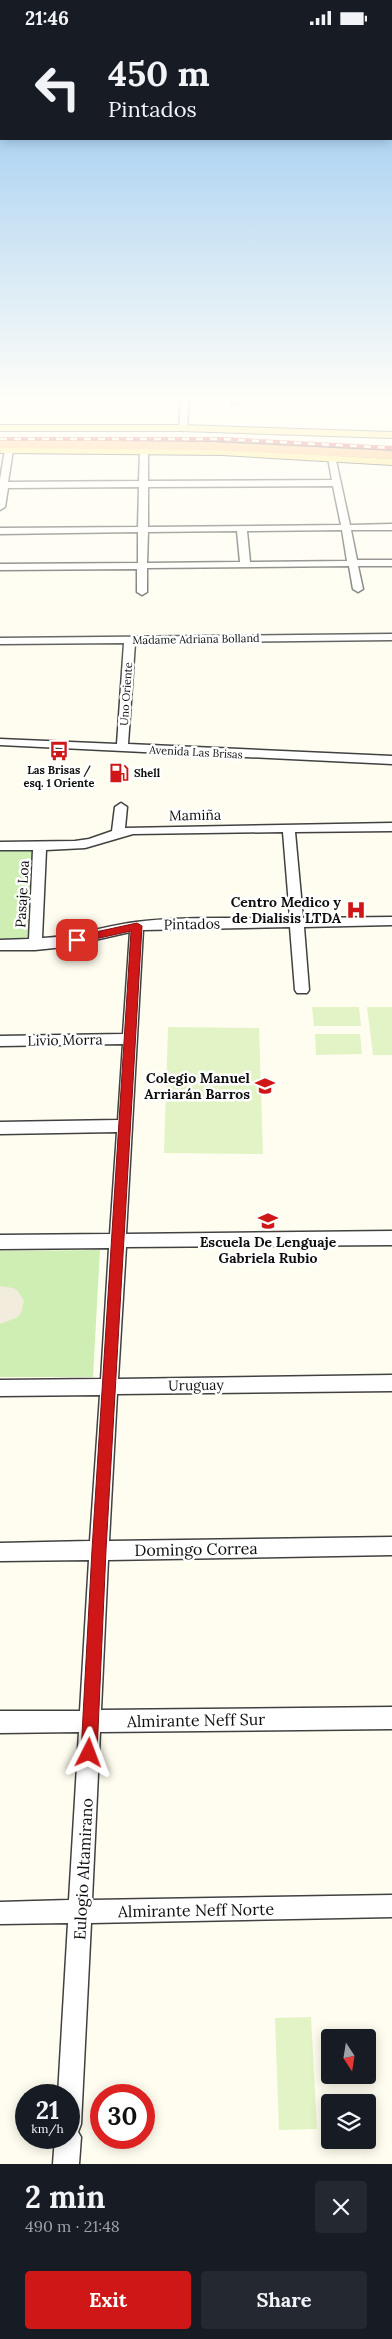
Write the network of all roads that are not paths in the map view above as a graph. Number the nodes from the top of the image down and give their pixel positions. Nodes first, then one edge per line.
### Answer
1 (143, 498) edge
2 (340, 498) edge
3 (392, 527) edge
4 (346, 528) junction
5 (143, 529) junction
6 (242, 529) junction
7 (0, 531) edge
8 (392, 563) edge
9 (353, 564) junction
10 (245, 565) junction
11 (142, 566) junction
12 (0, 567) edge
13 (358, 589) dead end
14 (142, 592) dead end
15 (392, 637) edge
16 (130, 639) junction
17 (0, 641) edge
18 (0, 742) edge
19 (122, 748) junction
20 (392, 761) edge
21 (121, 807) dead end
22 (392, 827) edge
23 (289, 829) junction
24 (118, 832) junction
25 (40, 845) junction
26 (0, 846) edge
27 (392, 921) edge
28 (296, 922) junction
29 (137, 926) junction
30 (0, 945) edge
31 (35, 945) junction
32 (302, 990) dead end
33 (130, 1039) junction
34 (0, 1041) edge
35 (125, 1126) junction
36 (0, 1128) edge
37 (392, 1238) edge
38 (118, 1241) junction
39 (0, 1242) edge
40 (392, 1383) edge
41 (109, 1386) junction
42 (0, 1388) edge
43 (392, 1546) edge
44 (99, 1550) junction
45 (0, 1552) edge
46 (392, 1718) edge
47 (90, 1721) junction
48 (0, 1722) edge
49 (392, 1906) edge
50 (81, 1912) junction
51 (0, 1913) edge
52 (71, 2084) edge
53 (67, 2149) edge
54 (66, 2164) edge

1 - 5 street
2 - 4 street
3 - 4 street
4 - 6 street
4 - 9 street
5 - 6 street
5 - 7 street
5 - 11 street
6 - 10 street
8 - 9 street
9 - 10 street
9 - 13 street
10 - 11 street
11 - 12 street
11 - 14 street
15 - 16 street, Madame Adriana Bolland
16 - 17 street, Madame Adriana Bolland
16 - 19 street, Uno Oriente
18 - 19 street, Avenida Las Brisas
19 - 20 street, Avenida Las Brisas
21 - 24 street
22 - 23 street, Mamiña
23 - 24 street, Mamiña
23 - 28 street
24 - 25 street, Mamiña
25 - 26 street, Mamiña
25 - 31 street, Pasaje Loa
27 - 28 street, Pintados
28 - 29 street, Pintados
28 - 32 street
29 - 31 street, Pintados
29 - 33 street, Eulogio Altamirano
30 - 31 street, Pintados
33 - 34 street, Livio Morra
33 - 35 street, Eulogio Altamirano
35 - 36 street
35 - 38 street, Eulogio Altamirano
37 - 38 street
38 - 39 street
38 - 41 street, Eulogio Altamirano
40 - 41 street, Uruguay
41 - 42 street, Uruguay
41 - 44 street, Eulogio Altamirano
43 - 44 street, Domingo Correa
44 - 45 street, Domingo Correa
44 - 47 street, Eulogio Altamirano
46 - 47 street, Almirante Neff Sur
47 - 48 street, Almirante Neff Sur
47 - 50 street, Eulogio Altamirano
49 - 50 street, Almirante Neff Norte
50 - 51 street, Almirante Neff Norte
50 - 52 street, Eulogio Altamirano
53 - 54 street

